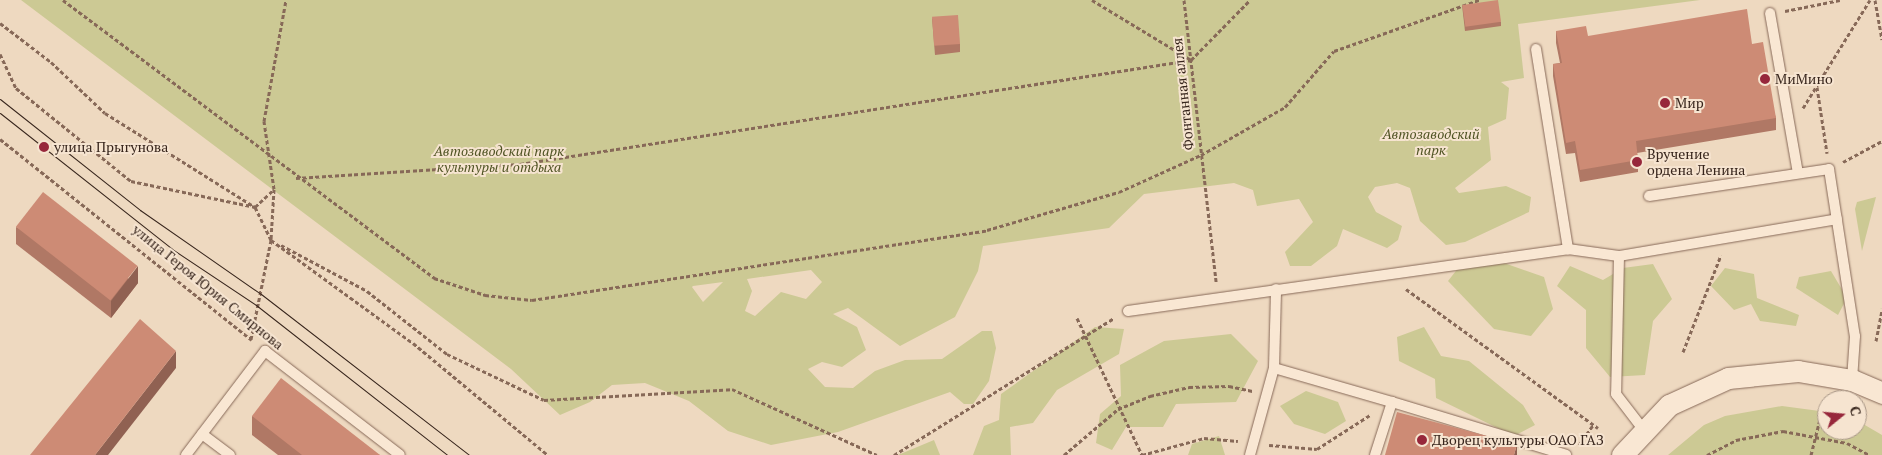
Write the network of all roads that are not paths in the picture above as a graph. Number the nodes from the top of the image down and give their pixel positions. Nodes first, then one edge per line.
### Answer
1 (1770, 14) road end
2 (1536, 49) dead end
3 (1798, 174) junction
4 (1649, 196) dead end
5 (1837, 219) junction
6 (1568, 249) junction
7 (1620, 256) junction
8 (1276, 289) junction
9 (1128, 310) road end
10 (1274, 368) junction
11 (1852, 380) junction
12 (1882, 393) edge
13 (1392, 402) junction
14 (1643, 429) junction
15 (202, 434) junction
16 (186, 455) edge
17 (230, 455) edge
18 (400, 455) edge
19 (1250, 455) edge
20 (1376, 455) edge
21 (1566, 455) edge
22 (1622, 455) edge

1 - 3 lane
2 - 6 lane
3 - 4 lane
3 - 5 lane
5 - 7 lane
5 - 11 lane
6 - 7 lane
6 - 8 lane
7 - 14 lane
8 - 9 lane
8 - 10 lane
10 - 13 lane
10 - 19 lane
11 - 12 street
11 - 14 street
13 - 20 lane
13 - 21 lane
14 - 22 street
15 - 16 lane
15 - 17 lane
15 - 18 lane, улица Героя Юрия Смирнова

